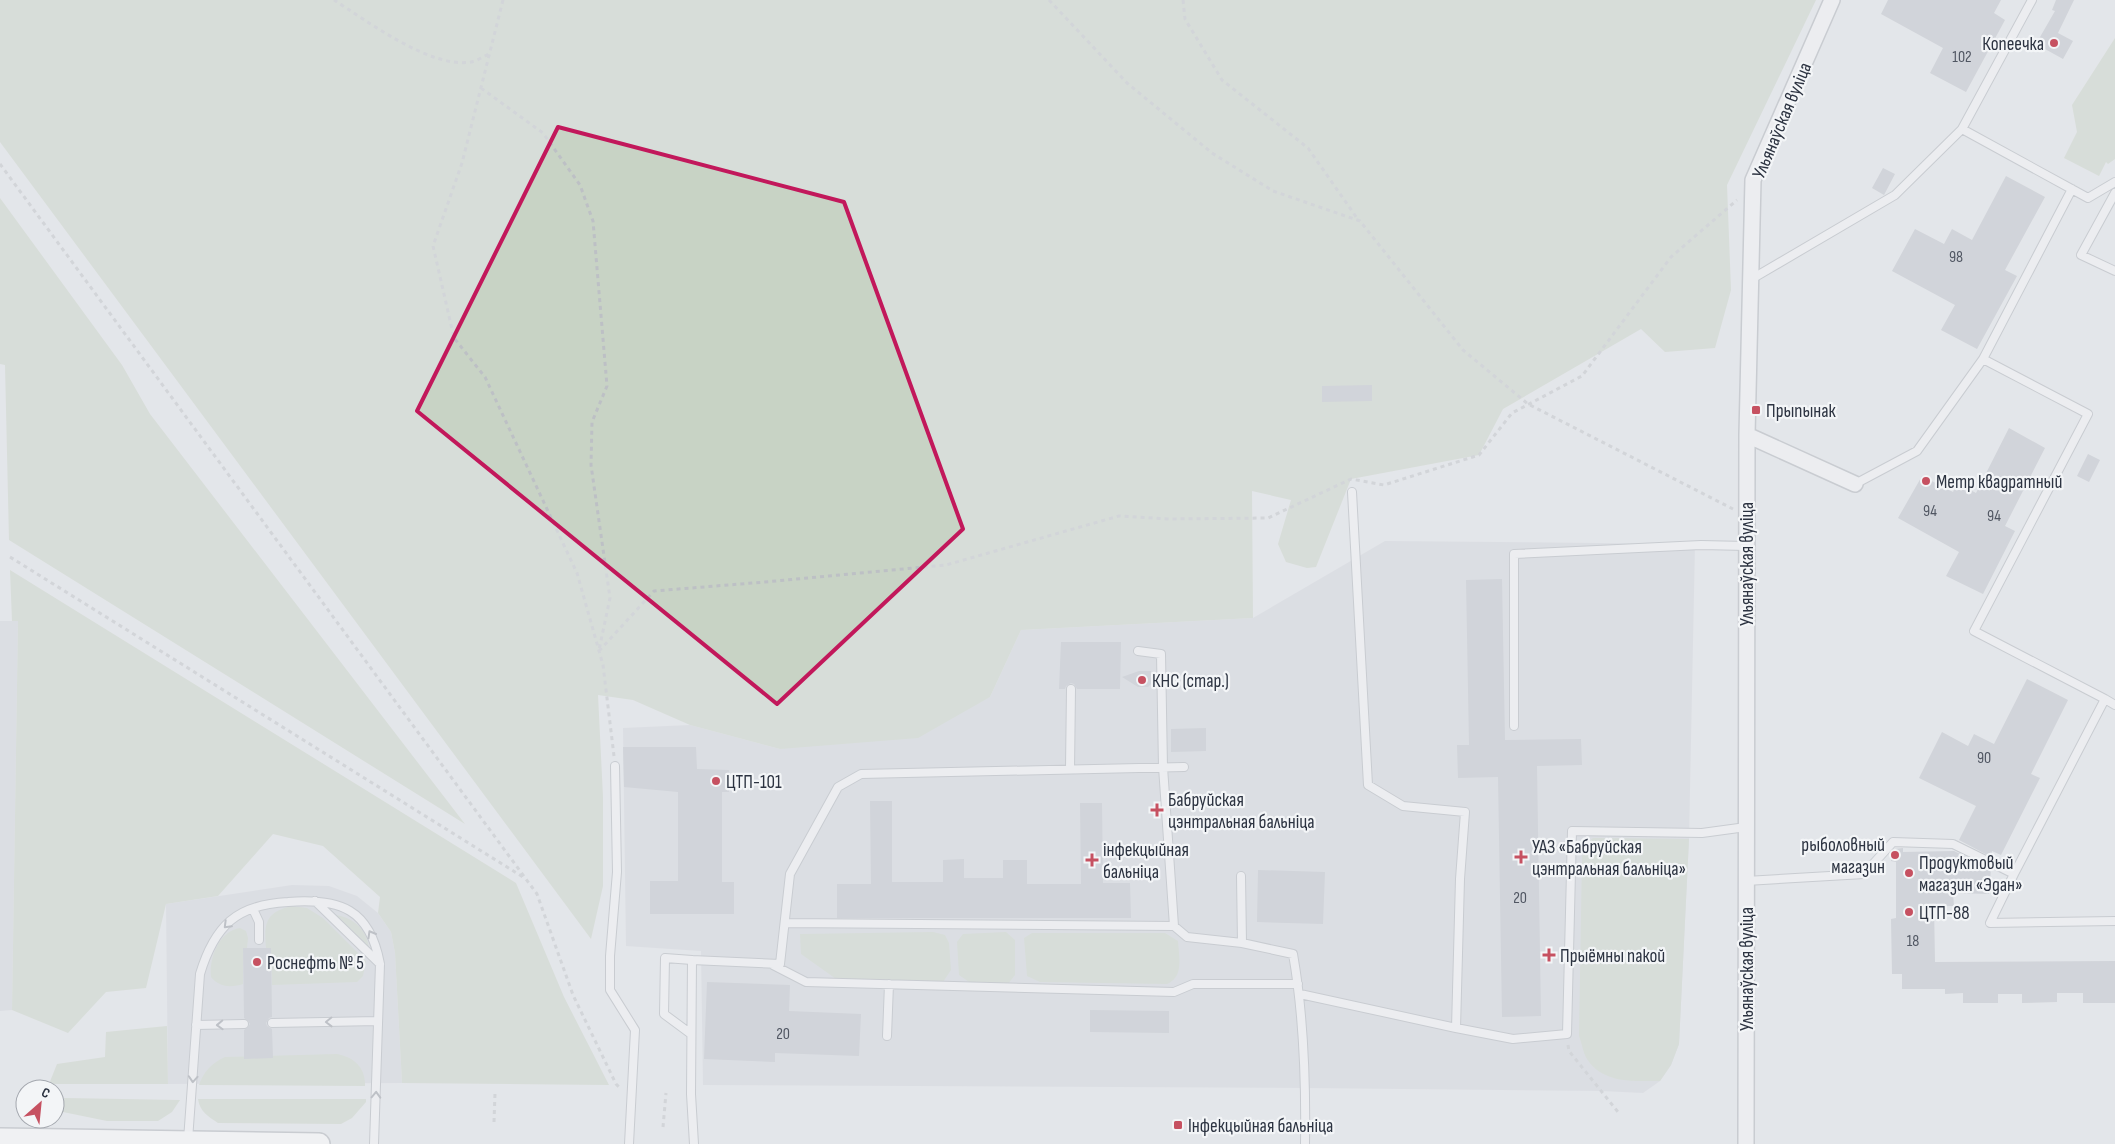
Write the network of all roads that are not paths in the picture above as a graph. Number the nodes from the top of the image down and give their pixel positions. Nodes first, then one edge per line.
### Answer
1 (1832, 0) edge
2 (2032, 0) edge
3 (1962, 129) junction
4 (2115, 182) edge
5 (2072, 189) junction
6 (2115, 193) edge
7 (2115, 271) edge
8 (1750, 280) junction
9 (1983, 359) junction
10 (1747, 435) junction
11 (1855, 484) joint
12 (1352, 492) dead end
13 (1746, 546) junction
14 (1138, 651) dead end
15 (1071, 689) dead end
16 (2105, 699) junction
17 (2115, 705) edge
18 (1514, 726) dead end
19 (615, 766) road end
20 (1162, 767) junction
21 (1184, 767) dead end
22 (1070, 769) junction
23 (1746, 827) junction
24 (2014, 874) junction
25 (1241, 876) dead end
26 (1746, 880) junction
27 (314, 900) junction
28 (253, 909) junction
29 (2115, 922) edge
30 (785, 923) junction
31 (1174, 926) junction
32 (259, 940) dead end
33 (1242, 943) junction
34 (692, 960) junction
35 (380, 964) junction
36 (771, 964) junction
37 (889, 984) junction
38 (1298, 984) junction
39 (1300, 994) junction
40 (378, 1021) junction
41 (272, 1023) dead end
42 (244, 1024) dead end
43 (196, 1025) junction
44 (1456, 1028) junction
45 (691, 1034) junction
46 (887, 1036) dead end
47 (0, 1139) edge
48 (188, 1142) junction
49 (319, 1144) edge
50 (374, 1144) edge
51 (629, 1144) edge
52 (694, 1144) edge
53 (1305, 1144) edge
54 (1746, 1144) edge

1 - 8 street, Ульянаўская вуліца
2 - 3 lane
3 - 5 lane
3 - 8 lane
4 - 5 lane
5 - 9 lane
6 - 7 lane
8 - 10 street, Ульянаўская вуліца
9 - 11 lane
9 - 16 lane
10 - 11 street
10 - 13 street, Ульянаўская вуліца
12 - 44 lane
13 - 18 lane
13 - 23 street, Ульянаўская вуліца
14 - 20 lane
15 - 22 lane
16 - 17 lane
16 - 24 lane
19 - 51 lane
20 - 21 lane
20 - 22 lane
20 - 31 lane
22 - 30 lane
23 - 26 street, Ульянаўская вуліца
23 - 44 lane
24 - 26 lane
24 - 29 lane
25 - 33 lane
26 - 54 street, Ульянаўская вуліца
27 - 28 lane
27 - 35 lane
35 -> 27 lane
28 - 32 lane
28 -> 43 lane
30 - 31 lane
30 - 36 lane
31 - 33 lane
33 - 38 lane
34 - 36 lane
34 - 45 lane
34 - 45 lane
35 - 40 lane
36 - 37 lane
37 - 38 lane
37 - 46 lane
38 - 39 lane
39 - 44 lane
39 - 53 lane
40 -> 41 lane
50 -> 40 lane
42 -> 43 lane
43 -> 48 lane
45 - 52 lane
47 - 48 main road
48 - 49 main road

